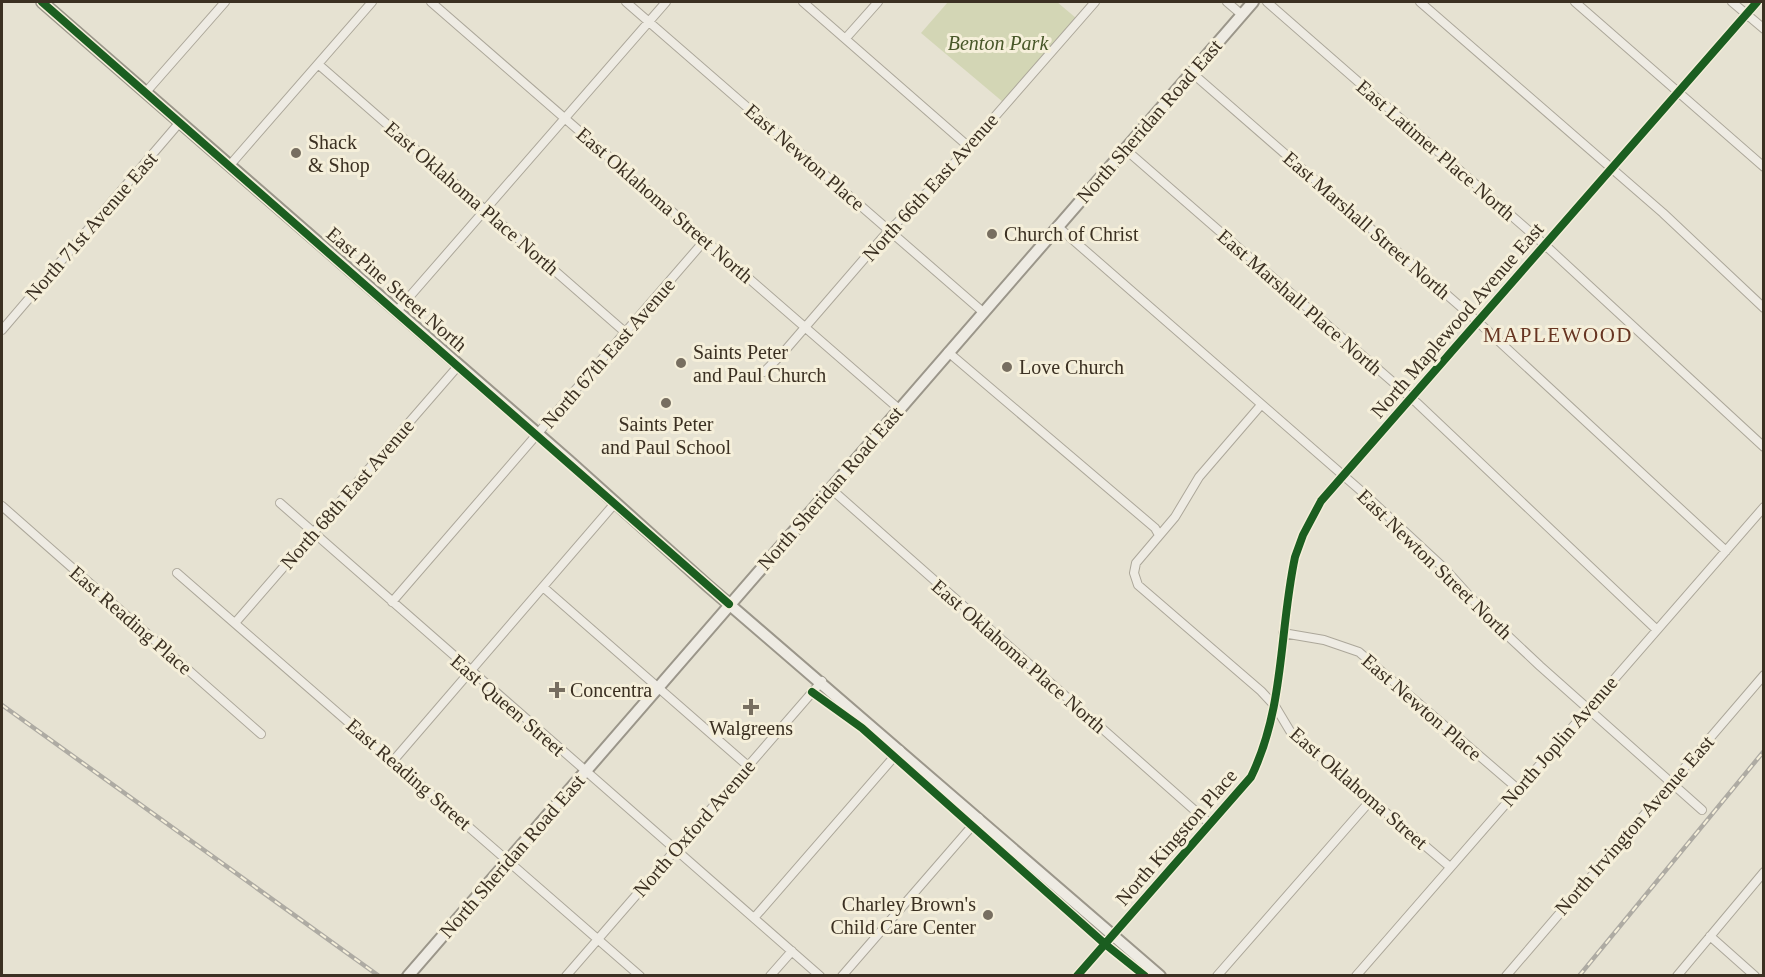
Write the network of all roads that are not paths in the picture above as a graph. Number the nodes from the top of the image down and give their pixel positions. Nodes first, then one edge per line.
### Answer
1 (42, 2) edge
2 (225, 2) edge
3 (372, 2) edge
4 (431, 2) edge
5 (626, 2) edge
6 (666, 2) edge
7 (803, 2) edge
8 (878, 2) edge
9 (1095, 2) edge
10 (1227, 2) edge
11 (1253, 2) edge
12 (1267, 2) edge
13 (1420, 2) edge
14 (1575, 2) edge
15 (1732, 2) edge
16 (1756, 2) edge
17 (1241, 14) junction
18 (1746, 14) junction
19 (649, 21) junction
20 (1764, 29) edge
21 (846, 38) junction
22 (318, 64) junction
23 (1191, 72) junction
24 (1678, 91) junction
25 (146, 92) junction
26 (565, 118) junction
27 (180, 122) junction
28 (969, 147) junction
29 (1125, 149) junction
30 (230, 165) junction
31 (1764, 167) edge
32 (1611, 168) junction
33 (486, 209) junction
34 (1058, 226) junction
35 (890, 231) junction
36 (705, 240) junction
37 (1545, 245) junction
38 (1764, 308) edge
39 (397, 311) junction
40 (983, 312) junction
41 (1478, 321) junction
42 (805, 327) junction
43 (2, 330) edge
44 (626, 333) junction
45 (948, 352) junction
46 (459, 365) junction
47 (764, 372) dead end
48 (1411, 398) junction
49 (1261, 405) junction
50 (899, 409) junction
51 (538, 434) junction
52 (1764, 447) edge
53 (1343, 475) junction
54 (830, 488) junction
55 (616, 502) junction
56 (280, 503) dead end
57 (2, 506) edge
58 (1764, 507) edge
59 (314, 533) junction
60 (1159, 535) junction
61 (1726, 551) junction
62 (177, 573) dead end
63 (543, 587) junction
64 (392, 602) junction
65 (729, 604) junction
66 (235, 623) junction
67 (1657, 630) junction
68 (1284, 633) junction
69 (471, 671) junction
70 (1764, 675) edge
71 (822, 681) junction
72 (657, 687) junction
73 (1275, 706) junction
74 (1587, 710) junction
75 (261, 734) dead end
76 (900, 750) junction
77 (393, 761) junction
78 (748, 766) junction
79 (585, 771) junction
80 (1670, 783) junction
81 (1518, 789) junction
82 (1371, 800) junction
83 (1702, 810) dead end
84 (979, 818) junction
85 (1209, 823) junction
86 (675, 850) junction
87 (507, 861) junction
88 (1450, 867) junction
89 (1763, 873) edge
90 (754, 918) junction
91 (1112, 935) junction
92 (1710, 936) junction
93 (598, 939) junction
94 (792, 951) junction
95 (408, 975) edge
96 (566, 975) edge
97 (640, 975) edge
98 (770, 975) edge
99 (820, 975) edge
100 (842, 975) edge
101 (1077, 975) edge
102 (1160, 975) edge
103 (1217, 975) edge
104 (1356, 975) edge
105 (1506, 975) edge
106 (1677, 975) edge
107 (1755, 975) edge

1 - 25 main road, East Pine Street North
2 - 25 street
3 - 22 street
4 - 26 street, East Oklahoma Street North
5 - 19 street, East Newton Place
6 - 19 street
7 - 21 street
8 - 21 street
9 - 28 street, North 66th East Avenue
10 - 17 street
11 - 17 main road, North Sheridan Road East
12 - 37 street, East Latimer Place North
13 - 32 street
14 - 24 street
15 - 18 street
16 - 18 street, North Maplewood Avenue East
17 - 23 main road, North Sheridan Road East
18 - 20 street
18 - 24 street, North Maplewood Avenue East
19 - 26 street
19 - 35 street, East Newton Place
21 - 28 street
22 - 30 street
22 - 33 street, East Oklahoma Place North
23 - 29 main road, North Sheridan Road East
23 - 41 street, East Marshall Street North
24 - 31 street
24 - 32 street, North Maplewood Avenue East
25 - 27 main road, East Pine Street North
26 - 33 street
26 - 36 street, East Oklahoma Street North
27 - 30 main road, East Pine Street North
27 - 43 street, North 71st Avenue East
28 - 35 street, North 66th East Avenue
29 - 34 main road, North Sheridan Road East
29 - 48 street, East Marshall Place North
30 - 39 main road, East Pine Street North
32 - 37 street, North Maplewood Avenue East
32 - 38 street
33 - 39 street
33 - 44 street, East Oklahoma Place North
34 - 40 main road, North Sheridan Road East
34 - 49 street, East Newton Street North
35 - 40 street, East Newton Place
35 - 42 street, North 66th East Avenue
36 - 42 street, East Oklahoma Street North
36 - 44 street, North 67th East Avenue
37 - 41 street, North Maplewood Avenue East
37 - 52 street, East Latimer Place North
39 - 46 main road, East Pine Street North
40 - 45 main road, North Sheridan Road East
41 - 48 street, North Maplewood Avenue East
41 - 61 street, East Marshall Street North
42 - 47 street, North 66th East Avenue
42 - 50 street, East Oklahoma Street North
44 - 51 street, North 67th East Avenue
45 - 50 main road, North Sheridan Road East
45 - 60 street
46 - 51 main road, East Pine Street North
46 - 59 street, North 68th East Avenue
48 - 53 street, North Maplewood Avenue East
48 - 67 street, East Marshall Place North
49 - 53 street, East Newton Street North
49 - 60 street
50 - 54 main road, North Sheridan Road East
51 - 55 main road, East Pine Street North
51 - 64 street, North 67th East Avenue
53 - 68 street, North Maplewood Avenue East
53 - 74 street, East Newton Street North
54 - 65 main road, North Sheridan Road East
54 - 85 street, East Oklahoma Place North
55 - 63 street
55 - 65 main road, East Pine Street North
56 - 59 street, East Queen Street
57 - 75 street, East Reading Place
58 - 61 street, North Joplin Avenue
59 - 64 street, East Queen Street
59 - 66 street, North 68th East Avenue
60 - 73 street, East Oklahoma Street
61 - 67 street, North Joplin Avenue
62 - 66 street, East Reading Street
63 - 69 street
63 - 72 street
64 - 69 street, East Queen Street
65 - 71 main road, East Pine Street North
65 - 72 main road, North Sheridan Road East
66 - 77 street, East Reading Street
67 - 74 street, North Joplin Avenue
68 - 73 street, North Maplewood Avenue East
68 - 81 street, East Newton Place
69 - 77 street
69 - 79 street, East Queen Street
70 - 80 street, North Irvington Avenue East
71 - 76 main road, East Pine Street North
71 - 78 street, North Oxford Avenue
72 - 78 street
72 - 79 main road, North Sheridan Road East
73 - 82 street, East Oklahoma Street
73 - 85 street, North Kingston Place
74 - 80 street, East Newton Street North
74 - 81 street, North Joplin Avenue
76 - 84 main road, East Pine Street North
76 - 90 street
77 - 87 street, East Reading Street
78 - 86 street, North Oxford Avenue
79 - 86 street, East Queen Street
79 - 87 main road, North Sheridan Road East
80 - 83 street, East Newton Street North
80 - 105 street, North Irvington Avenue East
81 - 88 street, North Joplin Avenue
82 - 88 street, East Oklahoma Street
82 - 103 street
84 - 91 main road, East Pine Street North
84 - 100 street
85 - 91 street, North Kingston Place
86 - 90 street, East Queen Street
86 - 93 street, North Oxford Avenue
87 - 93 street, East Reading Street
87 - 95 main road, North Sheridan Road East
88 - 104 street, North Joplin Avenue
89 - 92 street
90 - 94 street, East Queen Street
91 - 101 street, North Kingston Place
91 - 102 main road, East Pine Street North
92 - 106 street
92 - 107 street
93 - 96 street, North Oxford Avenue
93 - 97 street, East Reading Street
94 - 98 street
94 - 99 street, East Queen Street

